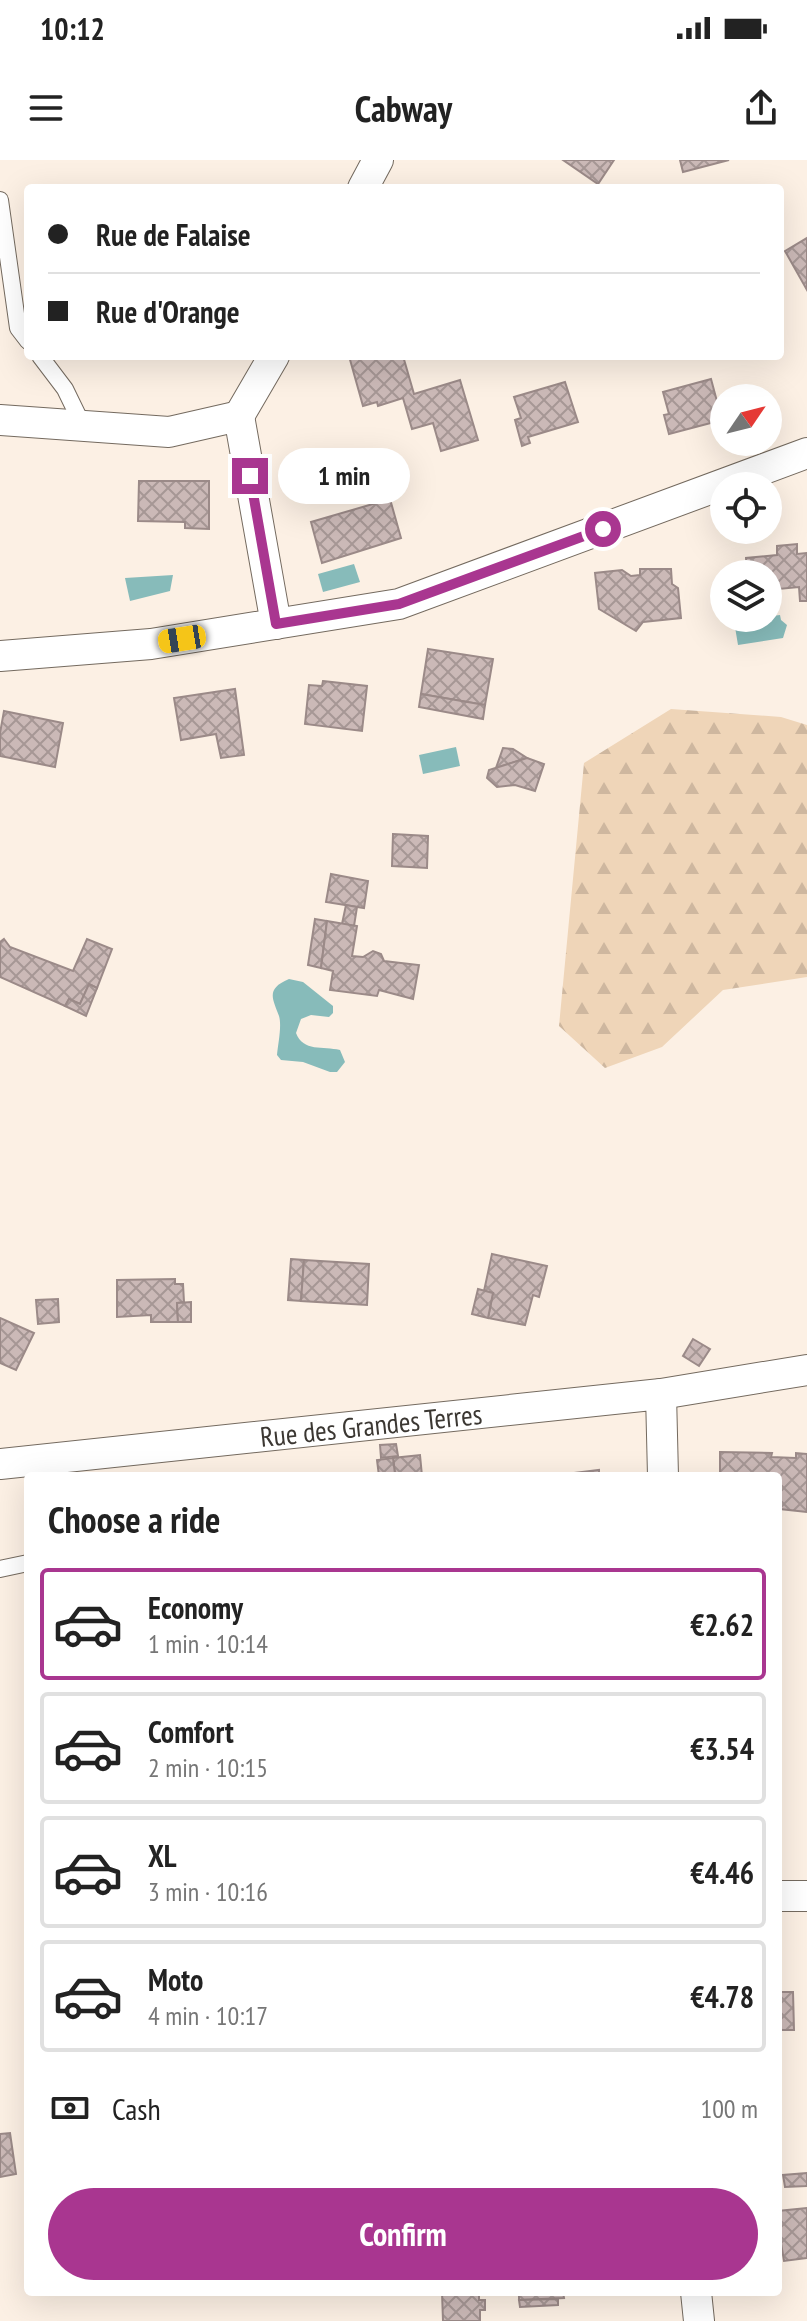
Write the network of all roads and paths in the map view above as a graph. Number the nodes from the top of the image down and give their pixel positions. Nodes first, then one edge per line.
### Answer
1 (378, 160) edge
2 (365, 184) edge
3 (0, 200) edge
4 (24, 336) edge
5 (43, 360) edge
6 (272, 360) edge
7 (239, 416) junction
8 (0, 420) edge
9 (83, 426) junction
10 (807, 453) edge
11 (276, 624) junction
12 (0, 656) edge
13 (807, 1370) edge
14 (661, 1394) junction
15 (0, 1464) edge
16 (663, 1472) edge
17 (24, 1564) edge
18 (0, 1569) edge
19 (782, 1896) edge
20 (807, 1896) edge
21 (696, 2296) edge
22 (699, 2321) edge

1 - 2 street
3 - 4 lane
5 - 9 lane
6 - 7 street
7 - 9 street
7 - 11 street
8 - 9 street
10 - 11 street
11 - 12 street
13 - 14 street, Rue des Grandes Terres
14 - 15 street, Rue des Grandes Terres
14 - 16 street
17 - 18 lane
19 - 20 street
21 - 22 street

